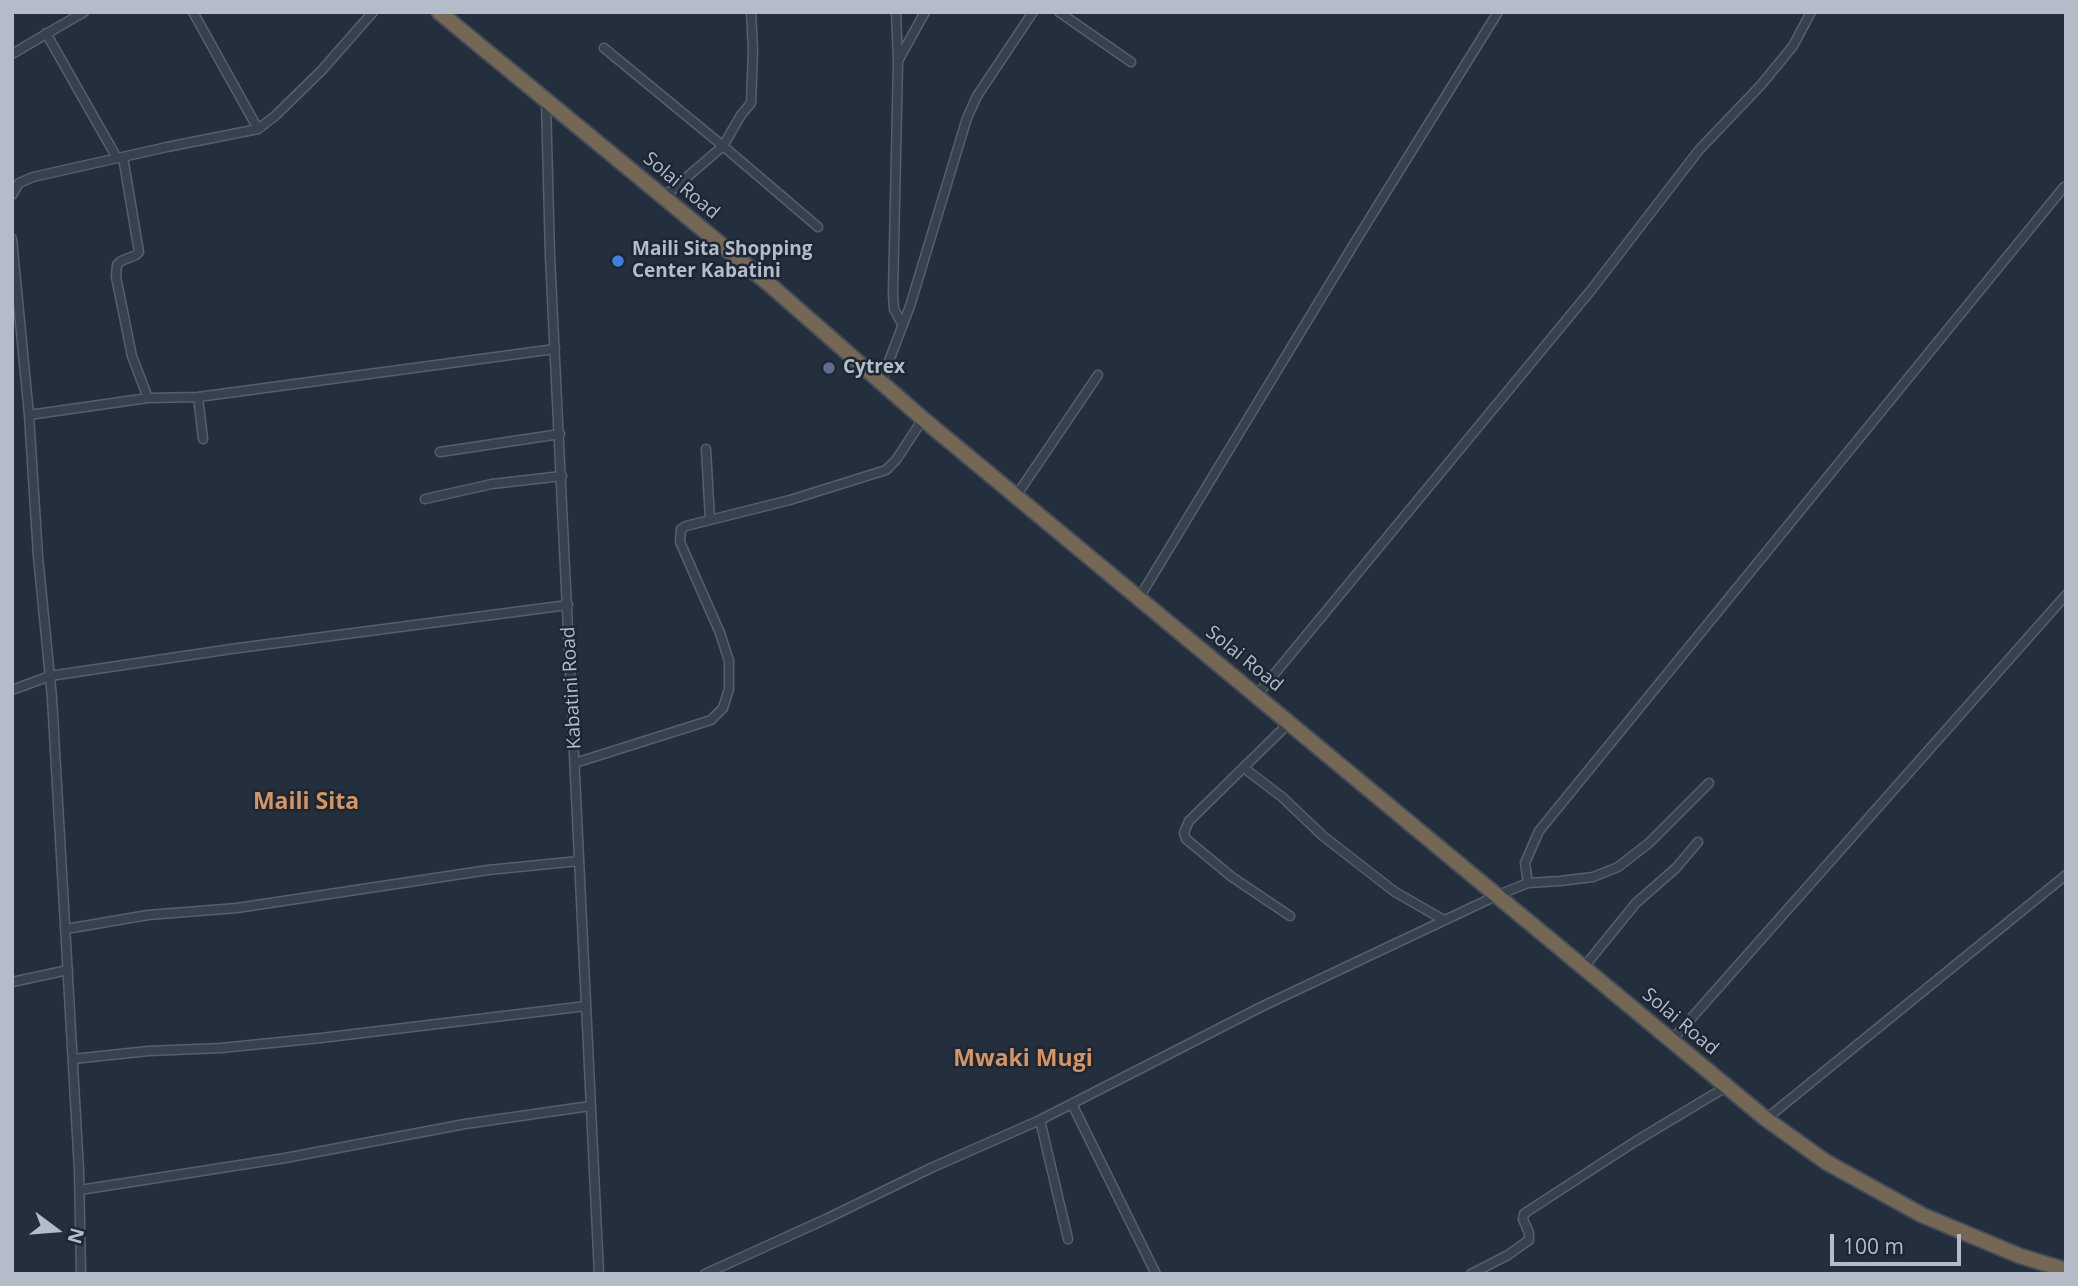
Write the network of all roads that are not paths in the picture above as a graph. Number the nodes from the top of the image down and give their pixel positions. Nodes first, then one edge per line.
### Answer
1 (84, 12) edge
2 (193, 12) edge
3 (373, 12) edge
4 (439, 12) edge
5 (751, 12) edge
6 (896, 12) edge
7 (925, 12) edge
8 (1033, 12) edge
9 (1059, 12) edge
10 (1498, 12) edge
11 (1811, 12) edge
12 (46, 33) junction
13 (604, 48) dead end
14 (12, 54) edge
15 (898, 61) junction
16 (1130, 62) dead end
17 (546, 102) junction
18 (258, 128) junction
19 (723, 146) junction
20 (120, 157) junction
21 (2064, 187) edge
22 (12, 195) edge
23 (664, 197) junction
24 (817, 227) dead end
25 (12, 239) edge
26 (902, 324) junction
27 (555, 349) junction
28 (1098, 375) dead end
29 (881, 382) junction
30 (198, 397) junction
31 (148, 398) junction
32 (29, 415) junction
33 (923, 419) junction
34 (559, 433) junction
35 (203, 439) dead end
36 (706, 449) dead end
37 (440, 452) dead end
38 (562, 476) junction
39 (1016, 496) junction
40 (425, 499) dead end
41 (710, 520) junction
42 (2066, 595) edge
43 (1139, 598) junction
44 (568, 605) junction
45 (50, 676) junction
46 (12, 690) edge
47 (1257, 695) junction
48 (1290, 722) junction
49 (575, 763) junction
50 (1244, 768) junction
51 (1709, 783) dead end
52 (1698, 842) dead end
53 (579, 861) junction
54 (2066, 875) edge
55 (1528, 883) junction
56 (1498, 895) junction
57 (1290, 916) dead end
58 (1444, 920) junction
59 (66, 929) junction
60 (1584, 967) junction
61 (68, 970) junction
62 (12, 982) edge
63 (586, 1006) junction
64 (1672, 1040) junction
65 (73, 1059) junction
66 (1726, 1087) junction
67 (1072, 1104) junction
68 (590, 1106) junction
69 (1766, 1119) junction
70 (1040, 1120) junction
71 (79, 1190) junction
72 (1068, 1239) dead end
73 (2066, 1270) edge
74 (81, 1274) edge
75 (599, 1274) edge
76 (705, 1274) edge
77 (1156, 1274) edge
78 (1471, 1274) edge

1 - 12 street
2 - 18 street
3 - 18 street
4 - 17 highway, Solai Road
5 - 19 street
6 - 15 street
7 - 15 street
8 - 26 street
9 - 16 street
10 - 43 street
11 - 47 street
12 - 14 street
12 - 20 street
13 - 19 street
15 - 26 street
17 - 23 highway, Solai Road
17 - 27 street, Kabatini Road
18 - 20 street
19 - 23 street
19 - 24 street
20 - 22 street
20 - 31 street
21 - 55 street
23 - 29 highway, Solai Road
25 - 32 street
26 - 29 street
27 - 30 street
27 - 34 street, Kabatini Road
28 - 39 street
29 - 33 highway, Solai Road
30 - 31 street
30 - 35 street
31 - 32 street
32 - 45 street
33 - 39 highway, Solai Road
33 - 41 street
34 - 37 street
34 - 38 street, Kabatini Road
36 - 41 street
38 - 40 street
38 - 44 street, Kabatini Road
39 - 43 highway, Solai Road
41 - 49 street
42 - 64 street
43 - 47 highway, Solai Road
44 - 45 street
44 - 49 street, Kabatini Road
45 - 46 street
45 - 59 street
47 - 48 highway, Solai Road
48 - 50 street
48 - 56 highway, Solai Road
49 - 53 street, Kabatini Road
50 - 57 street
50 - 58 street
51 - 55 street
52 - 60 street
53 - 59 street
53 - 63 street, Kabatini Road
54 - 69 street
55 - 56 street
56 - 58 street
56 - 60 highway, Solai Road
58 - 67 street
59 - 61 street
60 - 64 highway, Solai Road
61 - 62 street
61 - 65 street
63 - 65 street
63 - 68 street, Kabatini Road
64 - 66 highway, Solai Road
65 - 71 street
66 - 69 highway, Solai Road
66 - 78 street
67 - 70 street
67 - 77 street
68 - 71 street
68 - 75 street, Kabatini Road
69 - 73 highway, Solai Road
70 - 72 street
70 - 76 street
71 - 74 street

